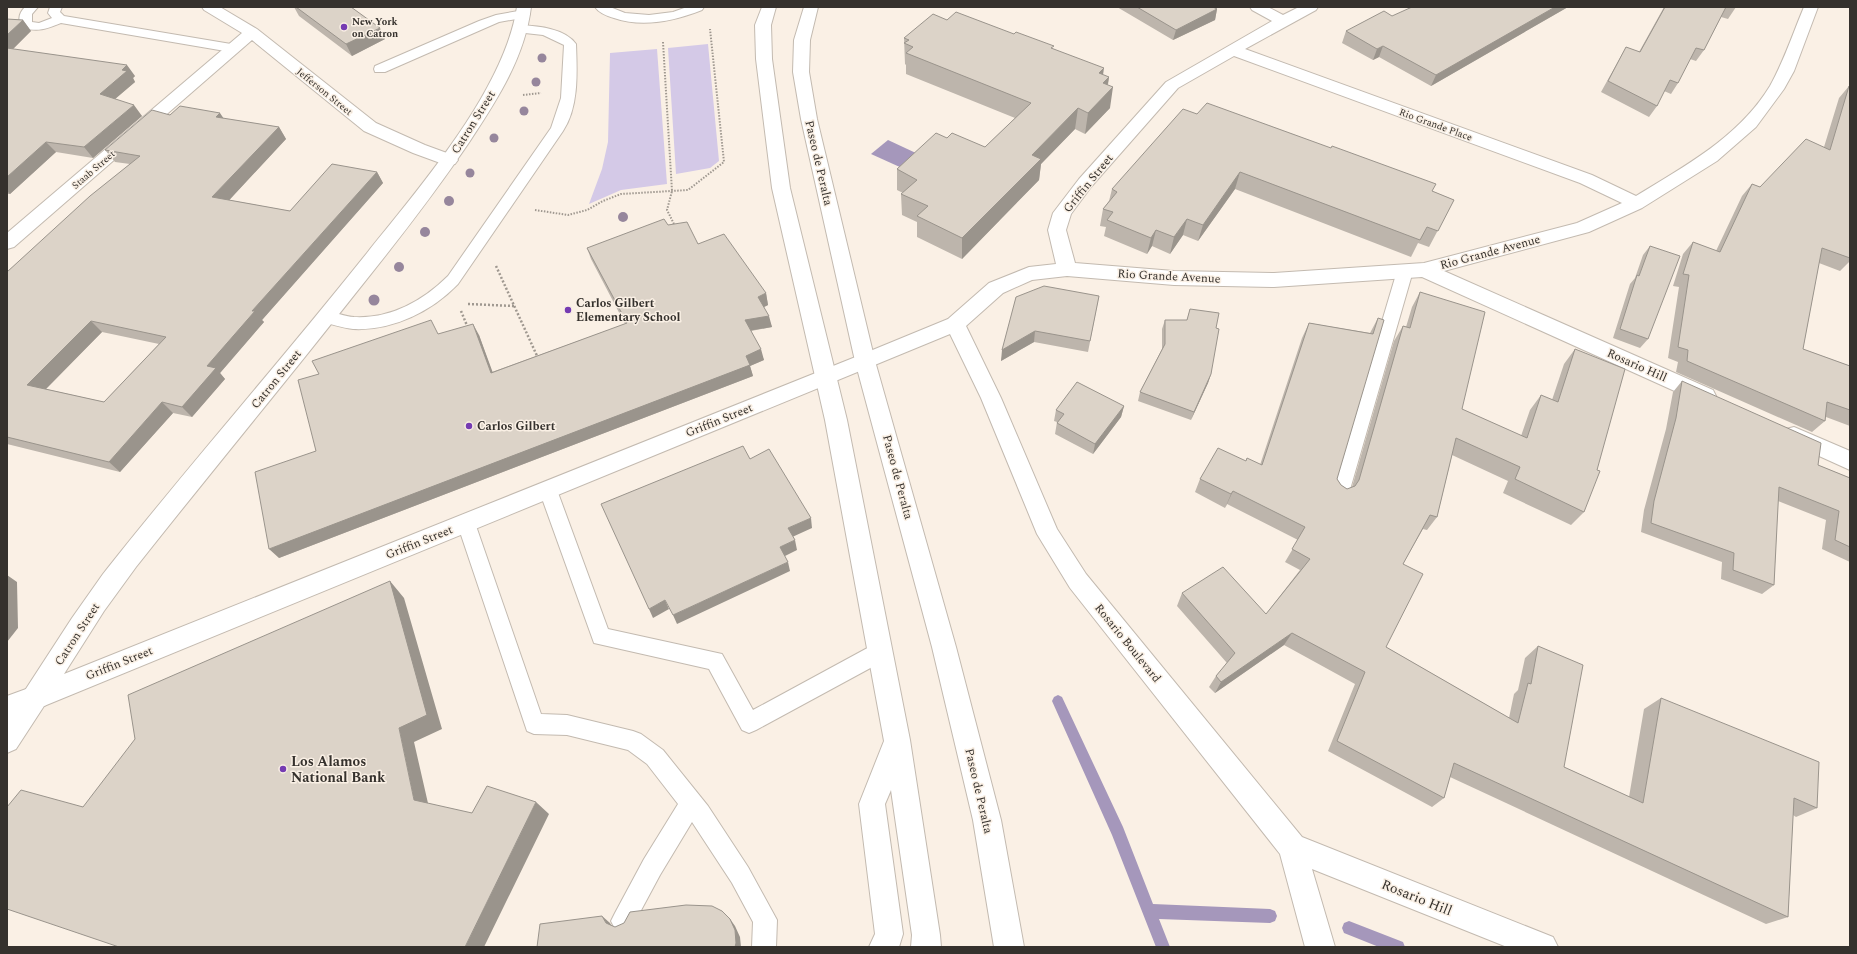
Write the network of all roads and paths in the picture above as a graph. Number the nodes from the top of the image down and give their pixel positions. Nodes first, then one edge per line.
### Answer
1 (32, 7) edge
2 (56, 7) edge
3 (212, 7) edge
4 (601, 7) edge
5 (698, 7) edge
6 (769, 7) edge
7 (810, 7) edge
8 (1257, 7) edge
9 (1311, 7) edge
10 (1811, 7) edge
11 (523, 16) edge
12 (60, 19) junction
13 (1283, 20) junction
14 (710, 24) dead end
15 (252, 32) junction
16 (663, 37) dead end
17 (231, 48) junction
18 (1232, 50) junction
19 (380, 69) dead end
20 (545, 93) dead end
21 (521, 95) dead end
22 (449, 160) junction
23 (672, 191) junction
24 (1636, 204) junction
25 (532, 210) dead end
26 (678, 232) edge
27 (7, 243) edge
28 (496, 266) dead end
29 (1067, 269) junction
30 (1415, 271) junction
31 (491, 273) dead end
32 (471, 300) dead end
33 (468, 305) junction
34 (514, 306) dead end
35 (326, 317) junction
36 (955, 324) junction
37 (469, 331) edge
38 (865, 361) junction
39 (827, 376) junction
40 (1720, 402) edge
41 (1778, 428) edge
42 (1850, 460) edge
43 (548, 490) junction
44 (1340, 493) edge
45 (466, 523) junction
46 (880, 652) junction
47 (37, 697) junction
48 (7, 708) edge
49 (7, 740) edge
50 (897, 740) junction
51 (691, 803) junction
52 (1292, 847) junction
53 (622, 921) dead end
54 (764, 947) edge
55 (884, 947) edge
56 (926, 947) edge
57 (1009, 947) edge
58 (1320, 947) edge
59 (1543, 947) edge

1 - 12 lane
2 - 12 lane
3 - 15 street, Jefferson Street
4 - 5 lane
6 - 39 street
7 - 38 street, Paseo de Peralta
8 - 13 street
9 - 13 street, Griffin Street
10 - 24 street, Rio Grande Avenue
11 - 19 lane
11 - 22 street, Catron Street
11 - 35 lane
12 - 17 lane
13 - 18 street, Griffin Street
14 - 23 path
15 - 17 street, Staab Street
15 - 22 street, Jefferson Street
16 - 23 path
17 - 27 street, Staab Street
18 - 24 street, Rio Grande Place
18 - 29 street, Griffin Street
20 - 21 path
22 - 35 street, Catron Street
23 - 25 path
23 - 26 path
24 - 30 street, Rio Grande Avenue
28 - 31 path
29 - 30 street, Rio Grande Avenue
29 - 36 street, Griffin Street
30 - 40 street, Rosario Hill
30 - 44 lane
32 - 33 path
33 - 34 path
33 - 37 path
35 - 47 street, Catron Street
36 - 38 street, Griffin Street
36 - 52 street, Rosario Boulevard
38 - 39 street, Griffin Street
38 - 57 street, Paseo de Peralta
39 - 43 street, Griffin Street
39 - 46 street
41 - 42 street
43 - 45 street, Griffin Street
43 - 46 lane
45 - 47 street, Griffin Street
45 - 51 lane
46 - 50 street
47 - 48 street, Griffin Street
47 - 49 street, Catron Street
50 - 55 street
50 - 56 street
51 - 53 lane
51 - 54 lane
52 - 58 street, Rosario Boulevard
52 - 59 street, Rosario Hill

